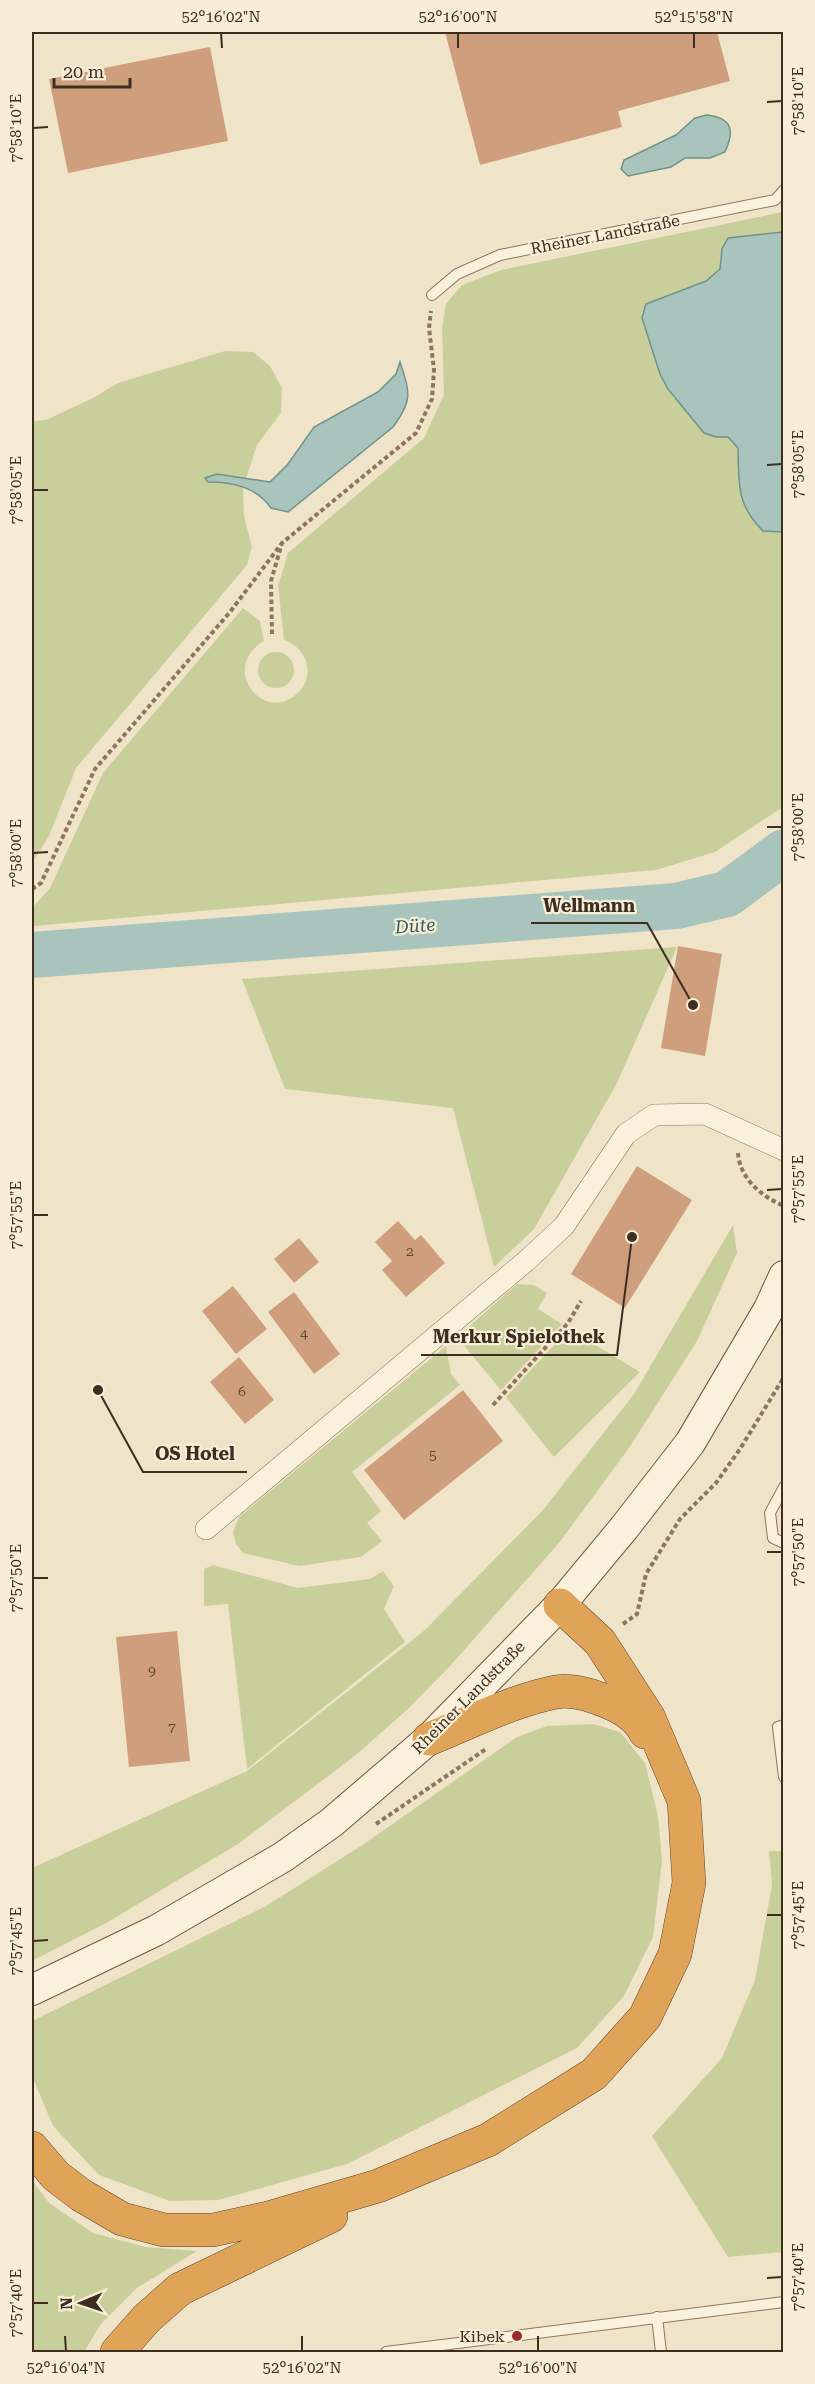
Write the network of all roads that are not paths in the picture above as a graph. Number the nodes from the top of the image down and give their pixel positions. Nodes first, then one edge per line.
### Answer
1 (783, 190) edge
2 (432, 295) road end
3 (783, 1150) edge
4 (783, 1276) edge
5 (776, 1303) edge
6 (783, 1488) edge
7 (206, 1529) dead end
8 (783, 1543) edge
9 (560, 1605) junction
10 (781, 1726) edge
11 (429, 1739) junction
12 (783, 1777) edge
13 (684, 1801) junction
14 (42, 1986) edge
15 (32, 2148) edge
16 (378, 2186) junction
17 (783, 2302) edge
18 (657, 2317) junction
19 (117, 2352) edge
20 (386, 2352) edge
21 (661, 2352) edge

1 - 2 lane, Rheiner Landstraße
3 - 7 street
4 - 5 main road, Rheiner Landstraße
5 - 9 main road, Rheiner Landstraße
6 - 8 lane
9 - 11 main road, Rheiner Landstraße
9 - 13 highway
10 - 12 lane
11 - 13 highway
11 - 14 main road, Rheiner Landstraße
13 - 16 highway
15 - 16 highway
16 - 19 highway
17 - 18 lane
18 - 20 lane
18 - 21 lane

